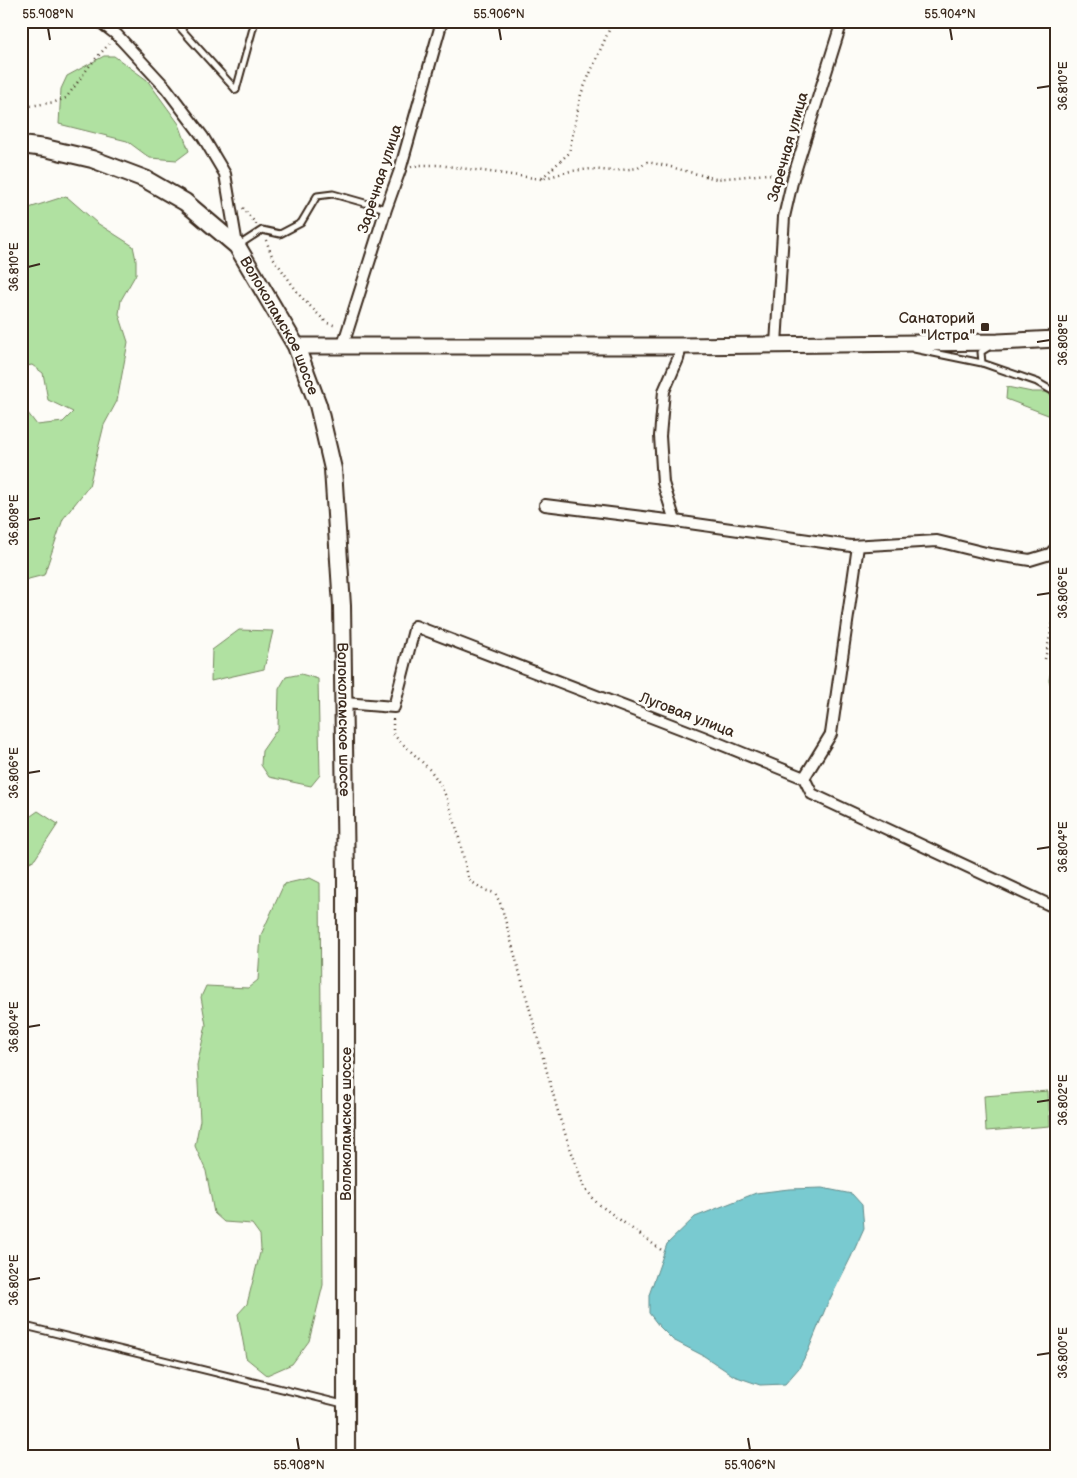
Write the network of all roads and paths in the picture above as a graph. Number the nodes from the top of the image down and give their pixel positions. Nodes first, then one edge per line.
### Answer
1 (99, 21) edge
2 (174, 21) edge
3 (255, 21) edge
4 (442, 21) edge
5 (613, 21) edge
6 (842, 21) edge
7 (117, 35) junction
8 (21, 104) edge
9 (21, 145) edge
10 (400, 170) junction
11 (793, 178) junction
12 (540, 179) junction
13 (238, 202) dead end
14 (386, 209) junction
15 (262, 230) junction
16 (237, 246) junction
17 (348, 330) junction
18 (1056, 339) edge
19 (998, 342) junction
20 (884, 343) junction
21 (776, 344) junction
22 (343, 345) junction
23 (296, 346) junction
24 (681, 346) junction
25 (982, 364) junction
26 (1056, 393) edge
27 (545, 505) dead end
28 (675, 521) junction
29 (858, 546) junction
30 (1056, 548) edge
31 (1056, 608) edge
32 (1045, 659) dead end
33 (344, 704) junction
34 (394, 707) junction
35 (804, 778) junction
36 (1056, 908) edge
37 (664, 1252) dead end
38 (21, 1325) edge
39 (346, 1405) junction
40 (346, 1457) edge

1 - 7 street
2 - 3 lane
4 - 10 street, Заречная улица
5 - 12 path
6 - 11 street, Заречная улица
7 - 8 path
7 - 16 street
9 - 16 main road, Волоколамское шоссе
10 - 12 path
10 - 14 street, Заречная улица
11 - 12 path
11 - 21 street, Заречная улица
13 - 15 path
14 - 15 lane
14 - 17 street, Заречная улица
15 - 16 lane
15 - 17 path
16 - 23 main road, Волоколамское шоссе
17 - 22 street, Заречная улица
18 - 19 main road
19 - 20 main road
19 - 25 lane
20 - 21 main road
20 - 25 lane
21 - 24 main road
22 - 23 main road
22 - 24 main road
23 - 33 main road, Волоколамское шоссе
24 - 28 street
25 - 26 lane
27 - 28 street
28 - 29 street
29 - 30 street
29 - 35 street
31 - 32 path
33 - 34 street
33 - 39 main road, Волоколамское шоссе
34 - 35 street, Луговая улица
34 - 37 path
35 - 36 street
38 - 39 lane
39 - 40 main road, Волоколамское шоссе

